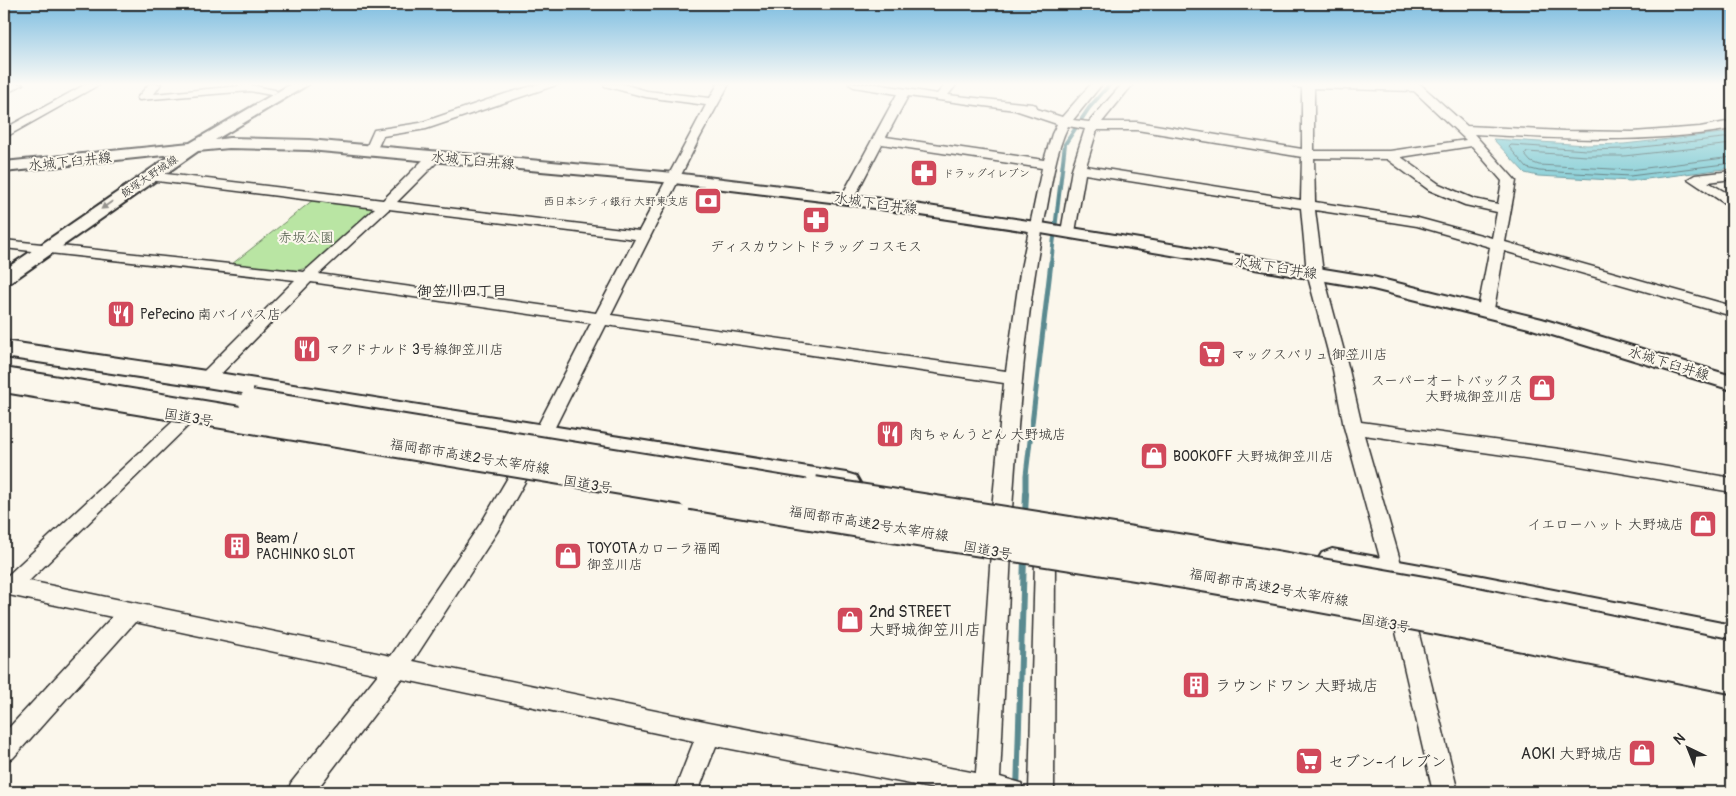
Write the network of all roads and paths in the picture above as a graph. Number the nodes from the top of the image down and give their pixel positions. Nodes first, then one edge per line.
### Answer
1 (27, 121) edge
2 (219, 121) edge
3 (236, 121) edge
4 (440, 121) edge
5 (702, 121) edge
6 (888, 121) edge
7 (1091, 121) edge
8 (1096, 121) edge
9 (1097, 121) edge
10 (1306, 121) edge
11 (1454, 121) edge
12 (1064, 122) joint
13 (1732, 125) edge
14 (1464, 130) junction
15 (4, 134) edge
16 (878, 140) junction
17 (1475, 142) junction
18 (191, 148) junction
19 (371, 150) junction
20 (164, 152) junction
21 (1308, 154) junction
22 (1390, 155) junction
23 (434, 157) junction
24 (1049, 165) junction
25 (4, 168) edge
26 (1079, 169) junction
27 (1732, 175) edge
28 (149, 176) junction
29 (674, 178) junction
30 (847, 199) junction
31 (1732, 202) edge
32 (386, 204) junction
33 (1308, 206) junction
34 (1503, 209) junction
35 (1035, 227) junction
36 (1068, 232) junction
37 (643, 236) junction
38 (4, 244) edge
39 (1498, 244) junction
40 (28, 245) junction
41 (48, 247) junction
42 (4, 262) edge
43 (1315, 273) junction
44 (307, 277) junction
45 (4, 278) edge
46 (1486, 309) junction
47 (1732, 311) edge
48 (599, 320) junction
49 (4, 349) edge
50 (4, 364) edge
51 (1012, 378) junction
52 (206, 379) junction
53 (4, 380) edge
54 (1732, 383) edge
55 (4, 389) edge
56 (188, 417) junction
57 (1353, 427) junction
58 (543, 433) junction
59 (522, 473) junction
60 (1732, 485) edge
61 (1002, 509) junction
62 (1000, 552) junction
63 (1045, 560) junction
64 (1392, 571) junction
65 (7, 586) edge
66 (130, 612) junction
67 (1407, 627) junction
68 (1732, 639) edge
69 (1732, 657) edge
70 (396, 668) junction
71 (1732, 676) edge
72 (1732, 688) edge
73 (709, 733) junction
74 (4, 750) edge
75 (987, 790) edge
76 (300, 792) edge
77 (686, 792) edge
78 (1012, 792) edge
79 (1041, 792) edge
80 (1446, 792) edge

1 - 15 street
2 - 20 main road, 飯塚大野城線
3 - 18 main road, 飯塚大野城線
4 - 19 street
5 - 29 street
6 - 16 street
7 - 12 street
8 - 26 street
9 - 21 street
10 - 21 street
11 - 14 street
12 - 24 street
13 - 14 street
14 - 17 street
16 - 24 street
16 - 30 street
17 - 22 street
17 - 34 street
18 - 19 main road, 水城下臼井線
18 - 20 main road, 水城下臼井線
18 - 28 main road, 飯塚大野城線
19 - 23 main road, 水城下臼井線
20 - 25 main road, 水城下臼井線
20 - 40 main road, 飯塚大野城線
21 - 22 street
21 - 33 street
22 - 34 street
23 - 29 main road, 水城下臼井線
23 - 32 street
24 - 35 street
26 - 33 street
26 - 36 street
27 - 31 street
28 - 32 street
28 -> 41 main road, 飯塚大野城線
29 - 30 main road, 水城下臼井線
29 - 37 street
30 - 35 main road, 水城下臼井線
32 - 37 street
32 - 44 street
33 - 39 street
33 - 43 street
34 - 39 street
35 - 36 main road, 水城下臼井線
35 - 51 street
36 - 43 main road, 水城下臼井線
37 - 48 street
38 - 40 street
39 - 46 street
39 - 47 street
40 - 41 street
40 - 42 main road, 飯塚大野城線
41 - 44 street
41 - 45 main road, 飯塚大野城線
43 - 46 main road, 水城下臼井線
43 - 57 street
44 - 48 street
44 - 52 street
46 - 54 main road, 水城下臼井線
48 - 51 street
48 - 58 street
49 - 52 highway
50 - 69 highway, 福岡都市高速2号太宰府線, bridge
51 - 61 street
52 - 58 highway
53 - 71 highway, 福岡都市高速2号太宰府線, bridge
55 - 56 highway, 国道3号
56 - 59 highway, 国道3号
56 - 65 street
57 - 60 street
57 - 64 street
58 - 59 street
58 - 61 highway
59 - 62 highway, 国道3号
59 - 70 street
61 - 64 highway
62 - 63 highway, 国道3号
62 - 75 street
63 - 67 highway, 国道3号
63 - 79 street
64 - 67 street
64 - 68 highway
65 - 66 street
66 - 70 street
66 - 74 street
67 - 72 highway, 国道3号
67 - 80 street
70 - 73 street
70 - 76 street
73 - 75 street
73 - 77 street
75 - 78 street

